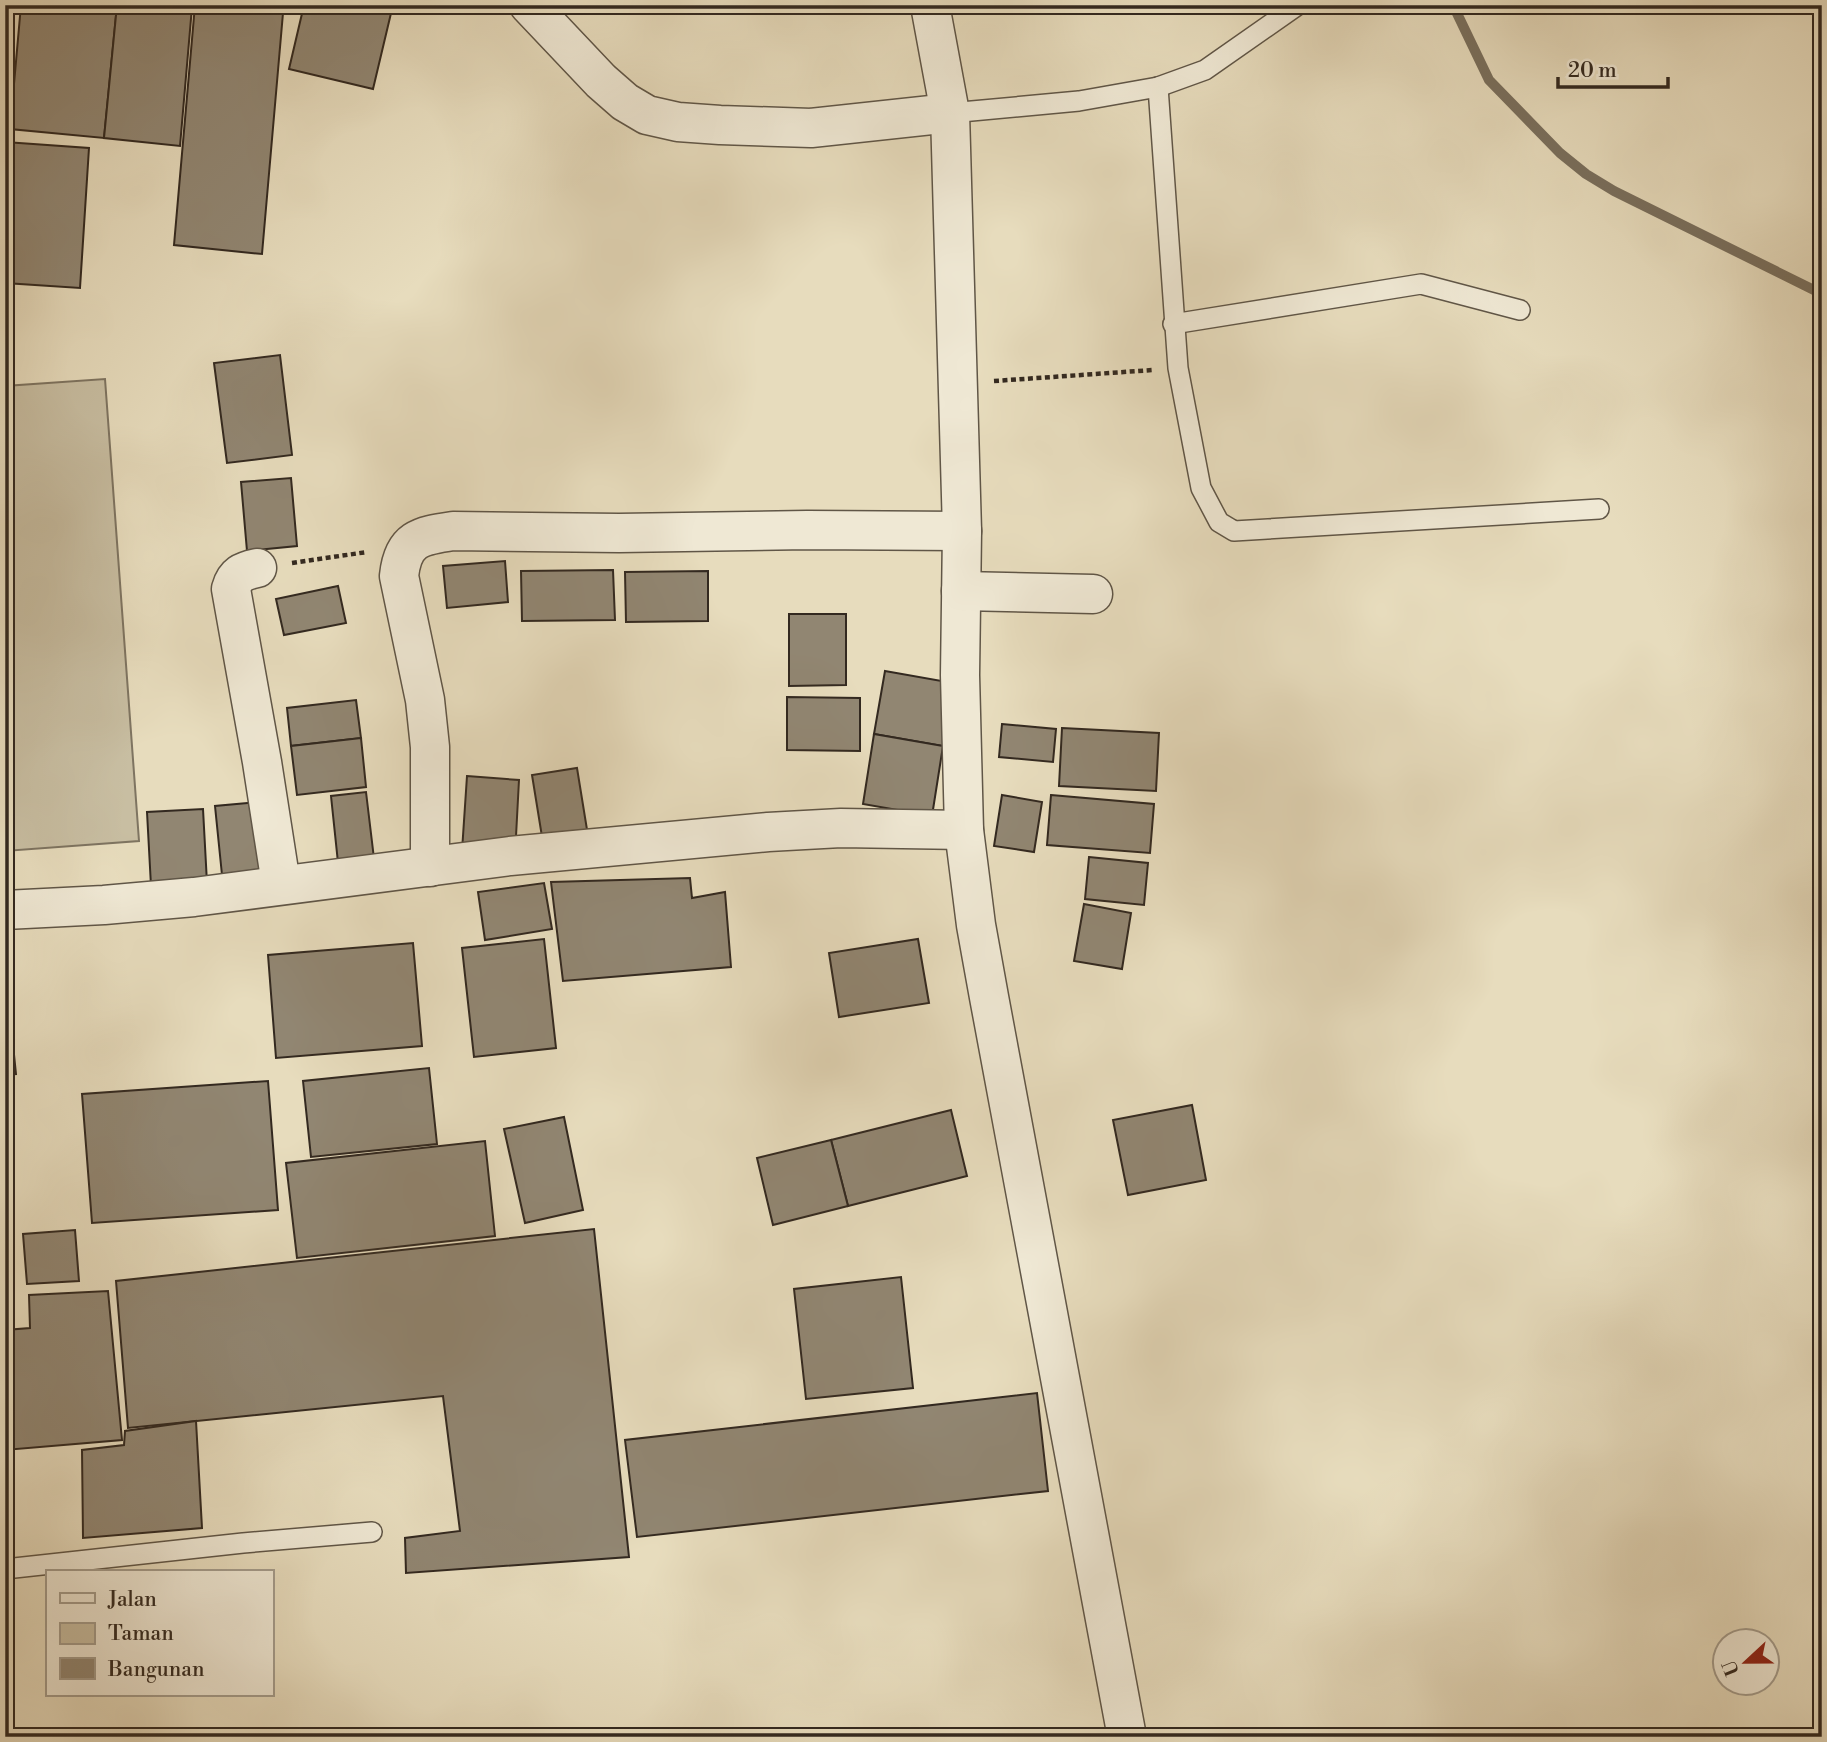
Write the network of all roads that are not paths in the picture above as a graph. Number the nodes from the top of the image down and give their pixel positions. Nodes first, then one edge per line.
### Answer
1 (529, 5) edge
2 (930, 5) edge
3 (1298, 5) edge
4 (1158, 87) junction
5 (950, 113) junction
6 (1520, 310) dead end
7 (1174, 324) junction
8 (1599, 509) dead end
9 (962, 531) junction
10 (257, 568) road end
11 (961, 591) junction
12 (1093, 594) dead end
13 (964, 830) junction
14 (430, 867) junction
15 (281, 884) junction
16 (5, 910) edge
17 (372, 1532) dead end
18 (5, 1569) edge
19 (1127, 1737) edge

1 - 5 street
2 - 5 street
3 - 4 lane
4 - 5 lane
4 - 7 lane
5 - 9 street
6 - 7 lane
7 - 8 lane
9 - 11 street
9 - 14 street
10 - 15 street
11 - 12 street
11 - 13 street
13 - 14 street
13 - 19 street
14 - 15 street
15 - 16 street
17 - 18 lane

